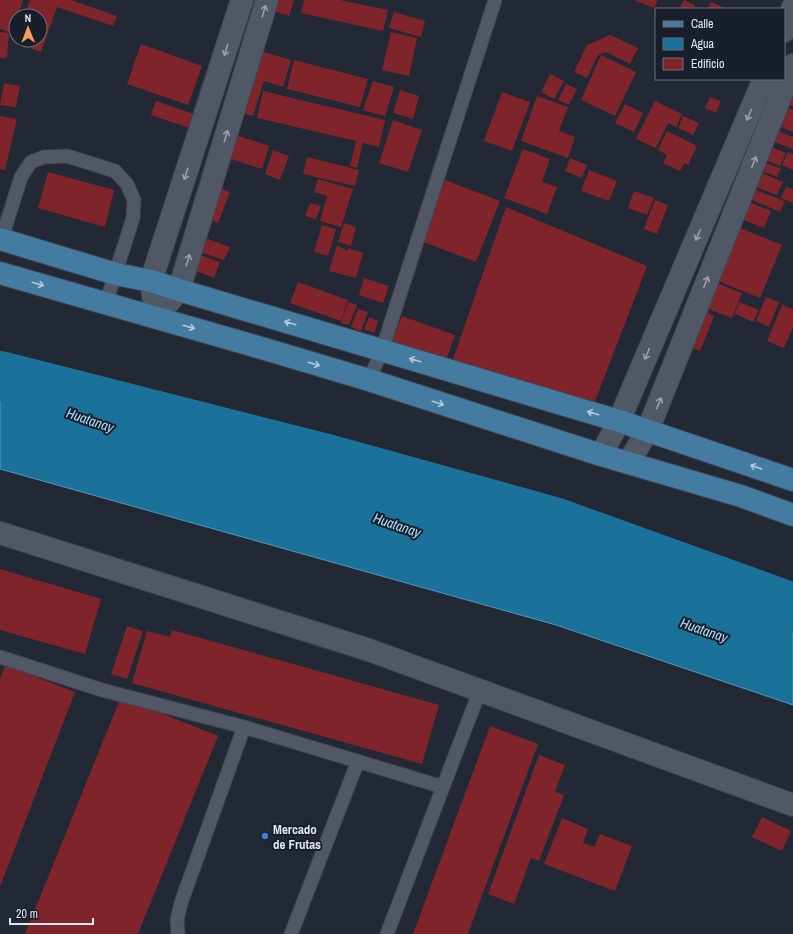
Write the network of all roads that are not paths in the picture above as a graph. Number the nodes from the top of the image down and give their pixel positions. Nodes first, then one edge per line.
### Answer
1 (242, 0) edge
2 (267, 0) edge
3 (495, 0) edge
4 (793, 7) edge
5 (785, 28) edge
6 (793, 64) edge
7 (764, 80) edge
8 (0, 241) edge
9 (0, 273) edge
10 (116, 274) junction
11 (151, 281) junction
12 (178, 290) junction
13 (106, 303) junction
14 (156, 318) junction
15 (382, 350) junction
16 (369, 380) junction
17 (619, 421) junction
18 (648, 430) junction
19 (601, 455) junction
20 (628, 463) junction
21 (793, 480) edge
22 (793, 515) edge
23 (0, 533) edge
24 (0, 657) edge
25 (480, 690) junction
26 (244, 727) junction
27 (358, 761) junction
28 (443, 787) junction
29 (793, 805) edge
30 (178, 934) edge
31 (291, 934) edge
32 (387, 934) edge

1 -> 11 street
12 -> 2 street
3 - 15 lane
4 - 5 street
18 -> 6 street
7 -> 17 street
8 - 10 main road
8 - 10 lane
9 -> 13 main road
10 - 11 main road
10 - 13 lane
11 - 12 main road
11 - 14 street
12 - 14 street
15 -> 12 main road
13 - 14 main road
14 -> 16 main road
15 - 16 lane
17 -> 15 main road
16 -> 19 main road
17 - 18 main road
17 - 19 street
18 - 20 street
21 -> 18 main road
19 - 20 main road
20 - 22 main road
23 - 25 street
24 - 26 lane
25 - 28 lane
25 - 29 street
26 - 27 lane
26 - 30 lane
27 - 28 lane
27 - 31 lane
28 - 32 lane

